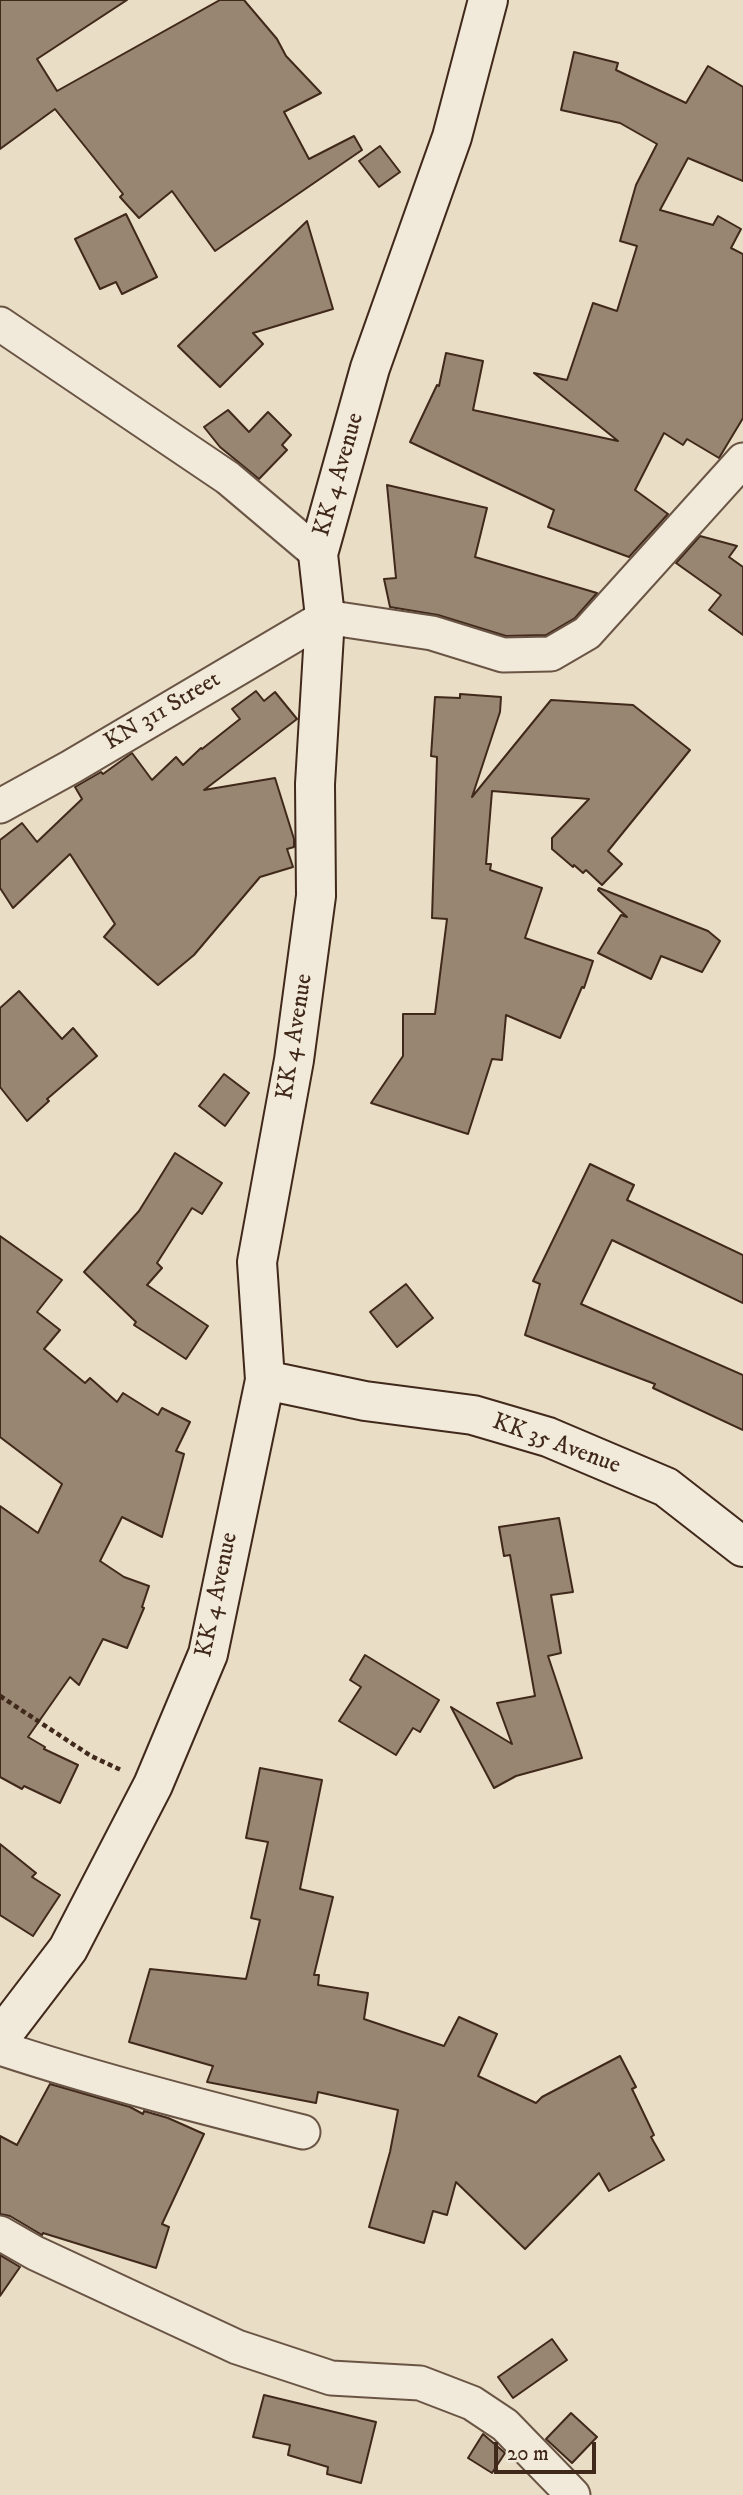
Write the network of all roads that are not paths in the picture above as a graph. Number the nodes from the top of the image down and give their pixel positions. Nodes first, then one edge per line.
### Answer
1 (488, 0) edge
2 (0, 324) edge
3 (743, 460) edge
4 (318, 554) junction
5 (325, 617) junction
6 (0, 806) edge
7 (265, 1380) junction
8 (743, 1547) edge
9 (0, 2038) edge
10 (0, 2048) edge
11 (303, 2132) dead end
12 (0, 2233) edge
13 (573, 2495) edge

1 - 4 main road, KK 4 Avenue
2 - 4 street
3 - 5 street
4 - 5 main road, KK 4 Avenue
5 - 6 street, KN 311 Street
5 - 7 main road, KK 4 Avenue
7 - 8 main road, KK 35 Avenue
7 - 9 main road, KK 4 Avenue
10 - 11 street
12 - 13 street

